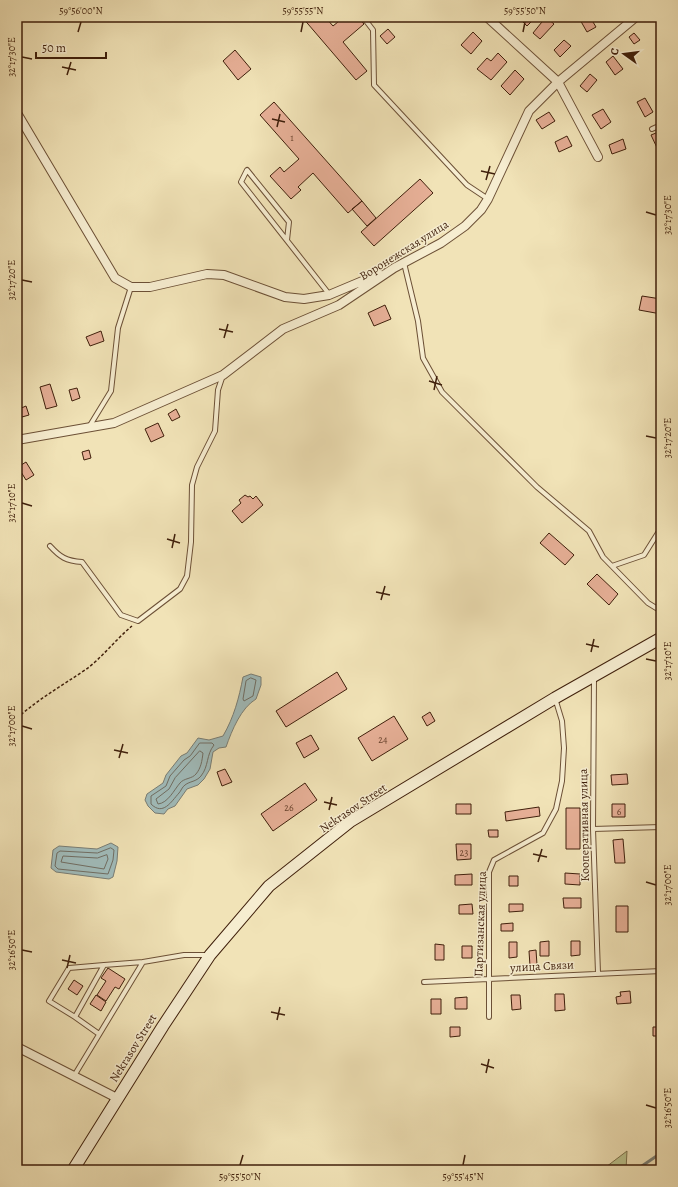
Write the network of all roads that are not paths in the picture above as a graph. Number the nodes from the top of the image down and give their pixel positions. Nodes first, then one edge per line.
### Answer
1 (363, 17) edge
2 (487, 17) edge
3 (636, 17) edge
4 (558, 82) junction
5 (17, 113) edge
6 (661, 125) edge
7 (652, 129) dead end
8 (598, 157) dead end
9 (488, 199) junction
10 (287, 240) junction
11 (404, 262) junction
12 (394, 268) junction
13 (131, 287) junction
14 (329, 294) junction
15 (223, 375) junction
16 (88, 428) junction
17 (17, 440) edge
18 (661, 528) edge
19 (50, 546) dead end
20 (612, 566) junction
21 (661, 611) edge
22 (661, 638) edge
23 (594, 677) junction
24 (556, 698) junction
25 (661, 827) edge
26 (593, 830) junction
27 (210, 955) junction
28 (143, 962) junction
29 (104, 965) junction
30 (661, 971) edge
31 (598, 973) junction
32 (488, 979) junction
33 (424, 982) dead end
34 (75, 1017) junction
35 (489, 1017) dead end
36 (99, 1034) junction
37 (17, 1047) edge
38 (74, 1076) junction
39 (117, 1098) junction
40 (73, 1170) edge

1 - 9 lane
2 - 4 street
3 - 4 street, Воронежская улица
4 - 8 street
4 - 9 street, Воронежская улица
5 - 13 street
6 - 7 lane
9 - 11 street, Воронежская улица
10 - 10 lane
10 - 14 lane
11 - 12 street, Воронежская улица
11 - 20 lane
12 - 14 street
12 - 15 street, Воронежская улица
13 - 14 street
13 - 16 lane
15 - 16 street, Воронежская улица
15 - 19 lane
16 - 17 street, Воронежская улица
18 - 20 lane
20 - 21 lane
22 - 23 main road, Nekrasov Street
23 - 24 main road, Nekrasov Street
23 - 26 lane, Кооперативная улица
24 - 27 main road, Nekrasov Street
24 - 32 lane, Партизанская улица
25 - 26 lane
26 - 31 lane, Кооперативная улица
27 - 28 lane
27 - 39 main road, Nekrasov Street
28 - 29 lane
28 - 36 lane
29 - 34 lane
29 - 34 lane
30 - 31 lane, улица Связи
31 - 32 lane, улица Связи
32 - 33 lane, улица Связи
32 - 35 lane, Партизанская улица
34 - 36 lane
36 - 38 lane
37 - 38 street
38 - 39 street
39 - 40 main road, Nekrasov Street

